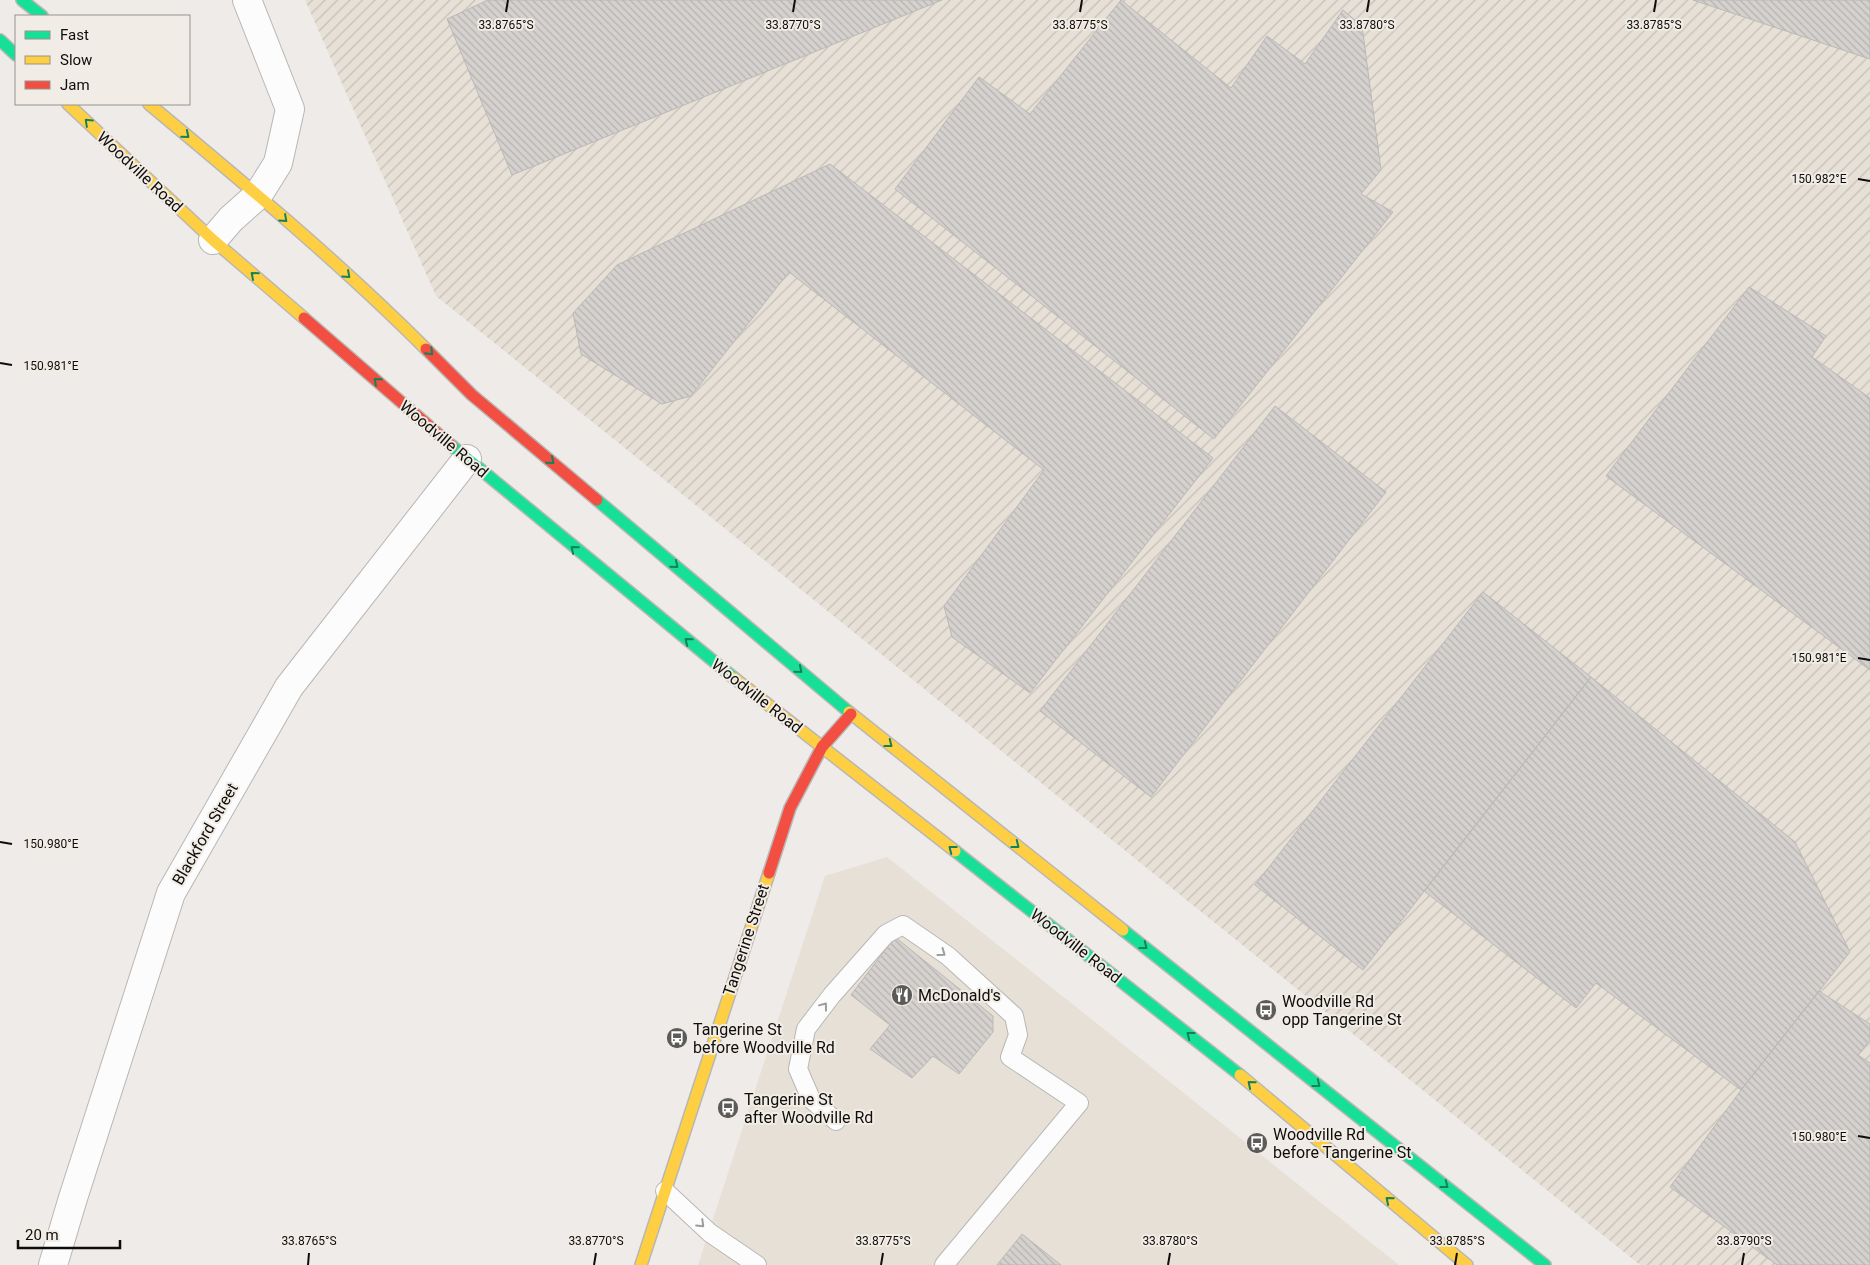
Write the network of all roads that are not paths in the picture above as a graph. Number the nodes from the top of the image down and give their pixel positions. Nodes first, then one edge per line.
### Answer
1 (22, 0) edge
2 (247, 0) edge
3 (41, 15) edge
4 (0, 40) edge
5 (15, 54) edge
6 (69, 105) edge
7 (150, 105) edge
8 (258, 195) junction
9 (213, 240) junction
10 (467, 459) junction
11 (851, 714) junction
12 (822, 747) junction
13 (836, 1121) dead end
14 (665, 1191) junction
15 (643, 1264) edge
16 (53, 1265) edge
17 (757, 1265) edge
18 (944, 1265) edge
19 (1467, 1265) edge
20 (1546, 1265) edge

1 - 3 main road
2 - 8 street
4 - 5 main road
9 -> 6 main road, Woodville Road
7 -> 8 main road
8 - 9 street
8 -> 11 main road
10 -> 9 main road, Woodville Road
12 -> 10 main road, Woodville Road
10 - 16 street, Blackford Street
11 - 12 main road, Tangerine Street
11 -> 20 main road
12 - 14 main road, Tangerine Street
19 -> 12 main road, Woodville Road
13 -> 18 lane
14 - 15 main road, Tangerine Street
14 -> 17 lane

